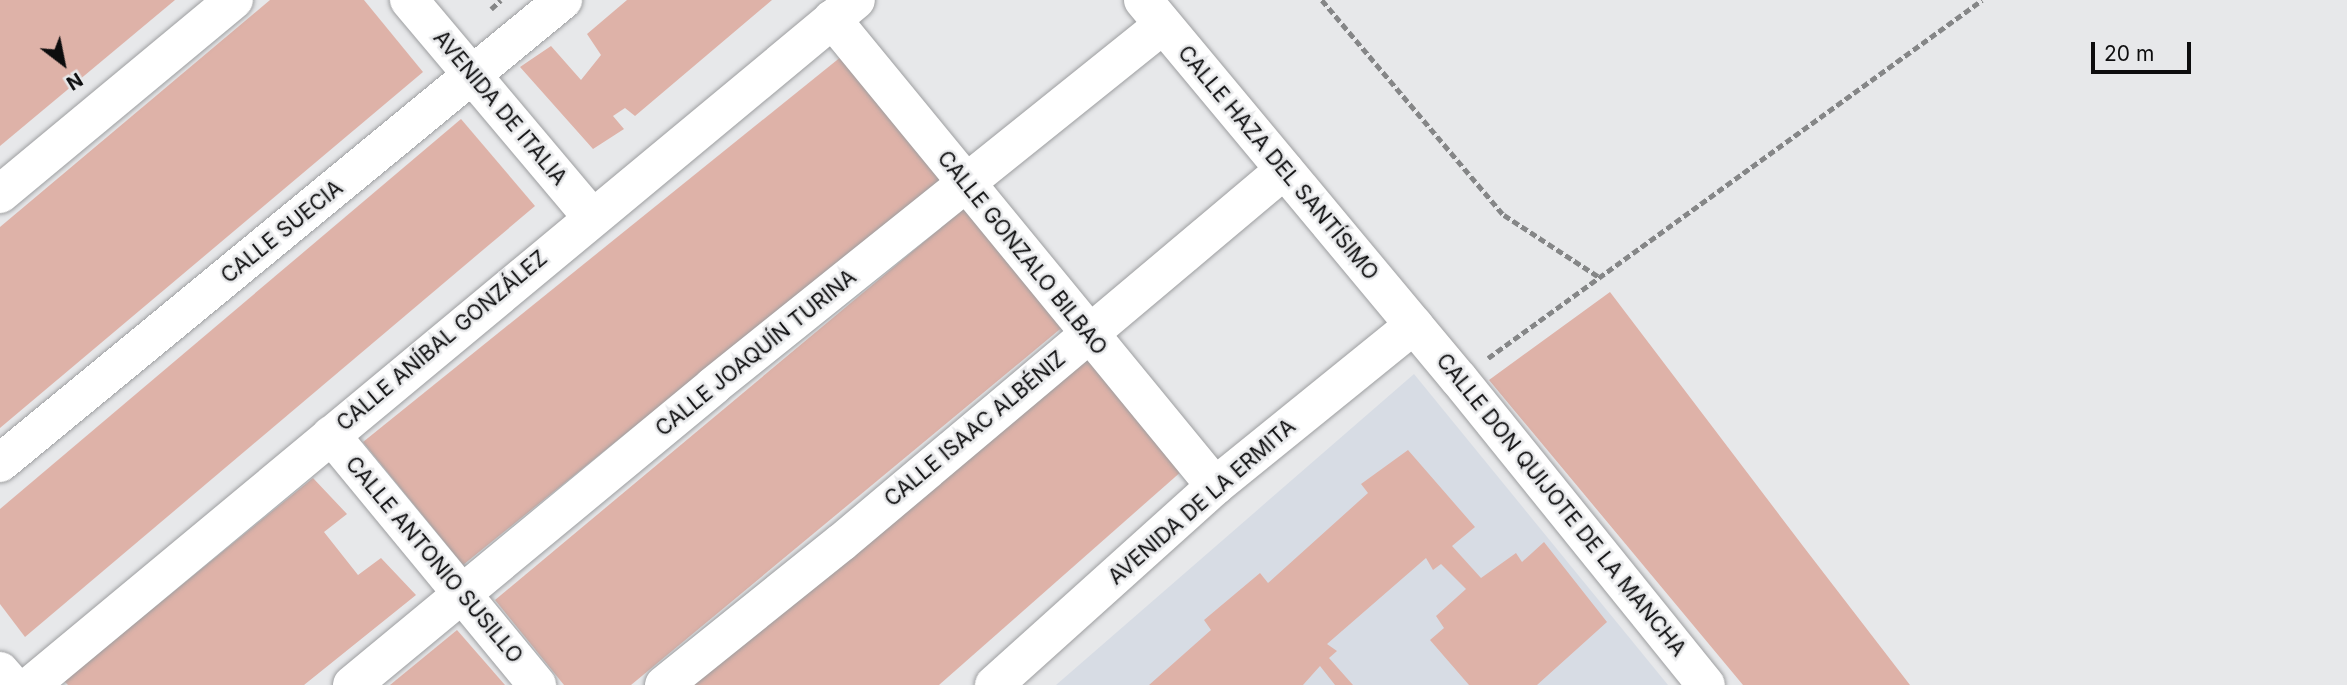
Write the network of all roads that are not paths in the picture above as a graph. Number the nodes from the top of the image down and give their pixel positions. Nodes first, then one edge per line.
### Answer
1 (234, 0) edge
2 (409, 0) edge
3 (563, 0) edge
4 (844, 10) edge
5 (1153, 12) edge
6 (472, 76) junction
7 (1284, 170) junction
8 (964, 183) junction
9 (0, 194) edge
10 (591, 216) junction
11 (1414, 325) junction
12 (1088, 333) junction
13 (331, 435) junction
14 (0, 463) edge
15 (1215, 486) junction
16 (463, 596) junction
17 (0, 670) edge
18 (12, 685) edge
19 (31, 685) edge
20 (352, 685) edge
21 (537, 685) edge
22 (664, 685) edge
23 (995, 685) edge
24 (1706, 685) edge

1 - 9 street
2 - 6 street, AVENIDA DE ITALIA
3 - 6 street, CALLE SUECIA
4 - 8 street, CALLE GONZALO BILBAO
4 - 10 street, CALLE ANÍBAL GONZÁLEZ
5 - 7 street, CALLE HAZA DEL SANTÍSIMO
5 - 8 street, CALLE JOAQUÍN TURINA
6 - 10 street, AVENIDA DE ITALIA
6 - 14 street, CALLE SUECIA
7 - 11 street, CALLE HAZA DEL SANTÍSIMO
7 - 12 street, CALLE ISAAC ALBÉNIZ
8 - 12 street, CALLE GONZALO BILBAO
8 - 16 street, CALLE JOAQUÍN TURINA
10 - 13 street, CALLE ANÍBAL GONZÁLEZ
11 - 15 street, AVENIDA DE LA ERMITA
11 - 24 street, CALLE DON QUIJOTE DE LA MANCHA
12 - 15 street, CALLE GONZALO BILBAO
12 - 22 street, CALLE ISAAC ALBÉNIZ
13 - 16 street, CALLE ANTONIO SUSILLO
13 - 19 street, CALLE ANÍBAL GONZÁLEZ
15 - 23 street, AVENIDA DE LA ERMITA
16 - 20 street, CALLE JOAQUÍN TURINA
16 - 21 street, CALLE ANTONIO SUSILLO
17 - 18 street

